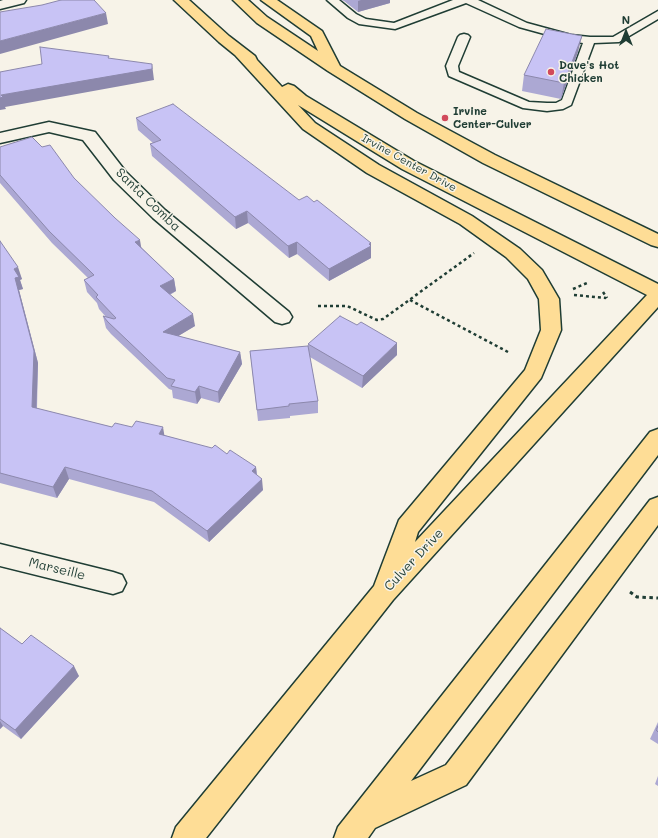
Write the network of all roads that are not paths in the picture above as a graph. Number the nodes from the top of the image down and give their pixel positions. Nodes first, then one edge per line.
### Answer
1 (18, 0) edge
2 (181, 0) edge
3 (240, 0) edge
4 (268, 0) edge
5 (332, 0) edge
6 (463, 0) edge
7 (469, 0) edge
8 (0, 5) edge
9 (658, 14) edge
10 (464, 37) dead end
11 (590, 40) junction
12 (239, 50) junction
13 (333, 68) junction
14 (0, 138) edge
15 (658, 241) edge
16 (658, 292) edge
17 (658, 295) edge
18 (282, 317) dead end
19 (658, 438) edge
20 (658, 507) edge
21 (0, 555) edge
22 (113, 583) dead end
23 (384, 592) junction
24 (357, 828) edge
25 (187, 838) edge

1 - 8 street
2 - 12 main road, Irvine Center Drive
3 - 13 main road
4 - 13 main road
5 - 6 lane
7 - 11 lane
9 - 11 lane
10 - 11 lane
12 - 16 main road, Irvine Center Drive
12 - 23 main road
13 - 15 main road
14 - 18 street, Santa Comba
17 - 23 main road, Culver Drive
19 - 24 main road
20 - 24 main road
21 - 22 street, Marseille
23 - 25 main road, Culver Drive

